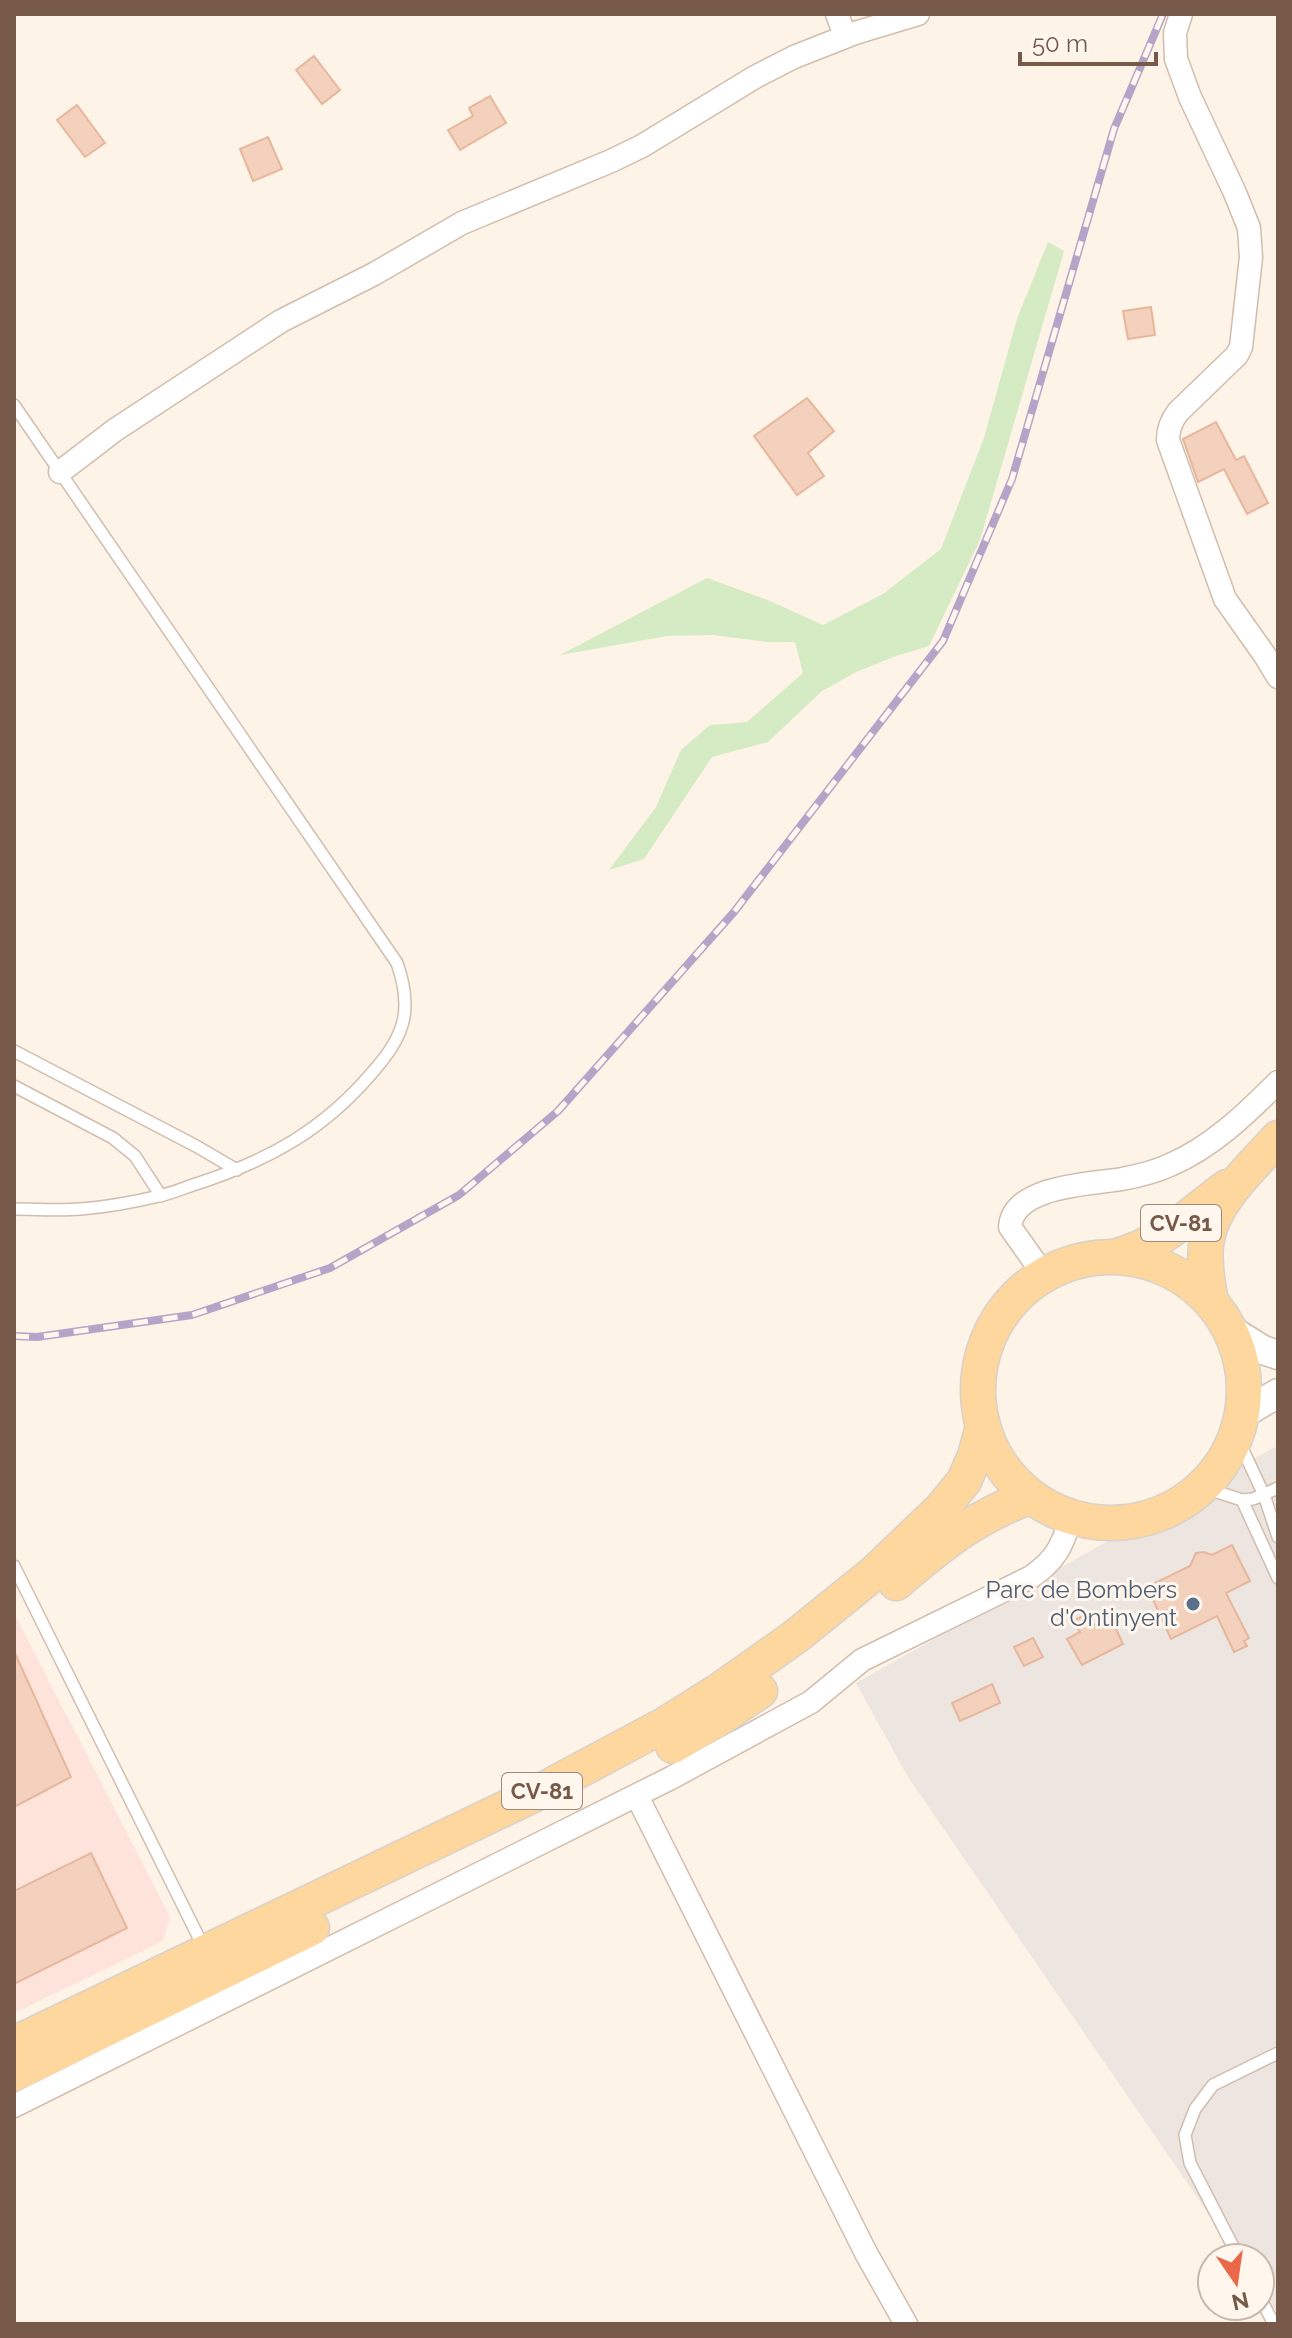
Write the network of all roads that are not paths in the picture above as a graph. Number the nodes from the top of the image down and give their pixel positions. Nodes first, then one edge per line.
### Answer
1 (837, 14) edge
2 (918, 14) edge
3 (1181, 14) edge
4 (845, 36) junction
5 (14, 405) edge
6 (60, 472) junction
7 (1278, 677) edge
8 (14, 1051) edge
9 (1278, 1082) edge
10 (14, 1086) edge
11 (1278, 1138) edge
12 (237, 1170) junction
13 (1240, 1178) junction
14 (161, 1196) junction
15 (14, 1209) edge
16 (1116, 1256) junction
17 (1044, 1275) junction
18 (1211, 1301) junction
19 (1231, 1330) junction
20 (1278, 1355) edge
21 (1278, 1393) edge
22 (1240, 1425) junction
23 (983, 1426) junction
24 (1202, 1487) junction
25 (1278, 1488) edge
26 (1264, 1495) junction
27 (1027, 1498) junction
28 (1242, 1500) junction
29 (1071, 1518) junction
30 (1278, 1537) edge
31 (14, 1566) edge
32 (1278, 1578) edge
33 (637, 1796) junction
34 (206, 1952) junction
35 (14, 2044) edge
36 (1278, 2053) edge
37 (14, 2074) edge
38 (14, 2106) edge
39 (1231, 2242) edge
40 (906, 2324) edge

1 - 4 street
2 - 4 street
3 - 7 street
4 - 6 street
5 - 6 lane
6 - 12 lane
8 - 12 lane
9 - 17 street
10 - 14 lane
11 - 13 main road, CV-81
12 - 14 lane
13 - 16 main road, CV-81
13 - 18 main road, CV-81
14 - 15 lane
16 - 17 main road, CV-81
16 - 18 main road, CV-81
17 - 23 main road, CV-81
18 - 19 main road, CV-81
19 - 20 street
19 - 22 main road, CV-81
21 - 22 street
22 - 24 main road, CV-81
22 - 26 lane
23 - 27 main road, CV-81
23 - 34 main road, CV-81
24 - 28 lane
24 - 29 main road, CV-81
25 - 26 lane
26 - 28 lane
26 - 30 lane
27 - 29 main road, CV-81
27 - 37 main road, CV-81
28 - 32 lane
29 - 33 street
31 - 34 lane
33 - 38 street
33 - 40 street
34 - 35 main road, CV-81
36 - 39 lane

